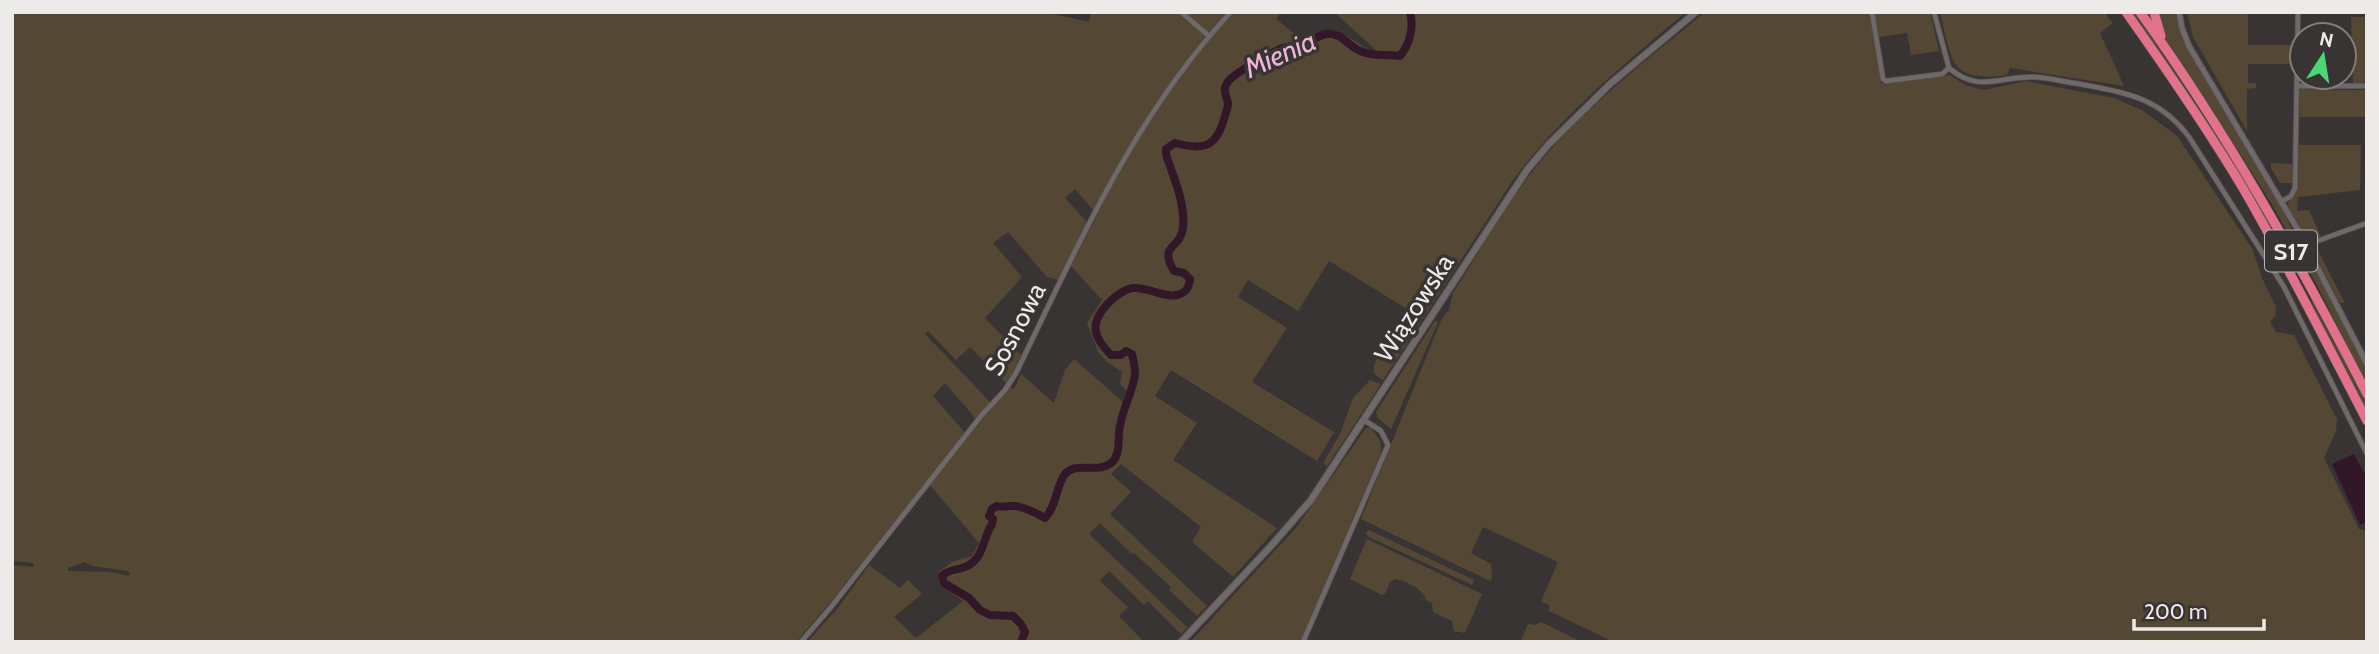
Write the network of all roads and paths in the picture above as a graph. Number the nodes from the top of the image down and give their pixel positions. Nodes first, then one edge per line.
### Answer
1 (1181, 12) edge
2 (1231, 12) edge
3 (1696, 12) edge
4 (1872, 12) edge
5 (1934, 12) edge
6 (2126, 12) edge
7 (2140, 12) edge
8 (2154, 12) edge
9 (2179, 12) edge
10 (1209, 36) junction
11 (2167, 51) junction
12 (1949, 68) junction
13 (2297, 91) edge
14 (2281, 202) junction
15 (2367, 223) edge
16 (2306, 245) junction
17 (2367, 364) edge
18 (2367, 394) edge
19 (1364, 420) junction
20 (2367, 421) edge
21 (2367, 454) edge
22 (801, 642) edge
23 (1181, 642) edge
24 (1303, 642) edge

1 - 10 street
2 - 10 street, Sosnowa
3 - 19 main road, Wiązowska
4 - 12 street
5 - 12 street
6 - 20 highway, S17
7 - 11 highway, S17
8 - 11 highway
9 - 14 street
10 - 22 street, Sosnowa
11 - 18 highway, S17
12 - 21 street
13 - 14 street
14 - 16 street
15 - 16 street
16 - 17 street
19 - 23 main road, Wiązowska
19 - 24 street

